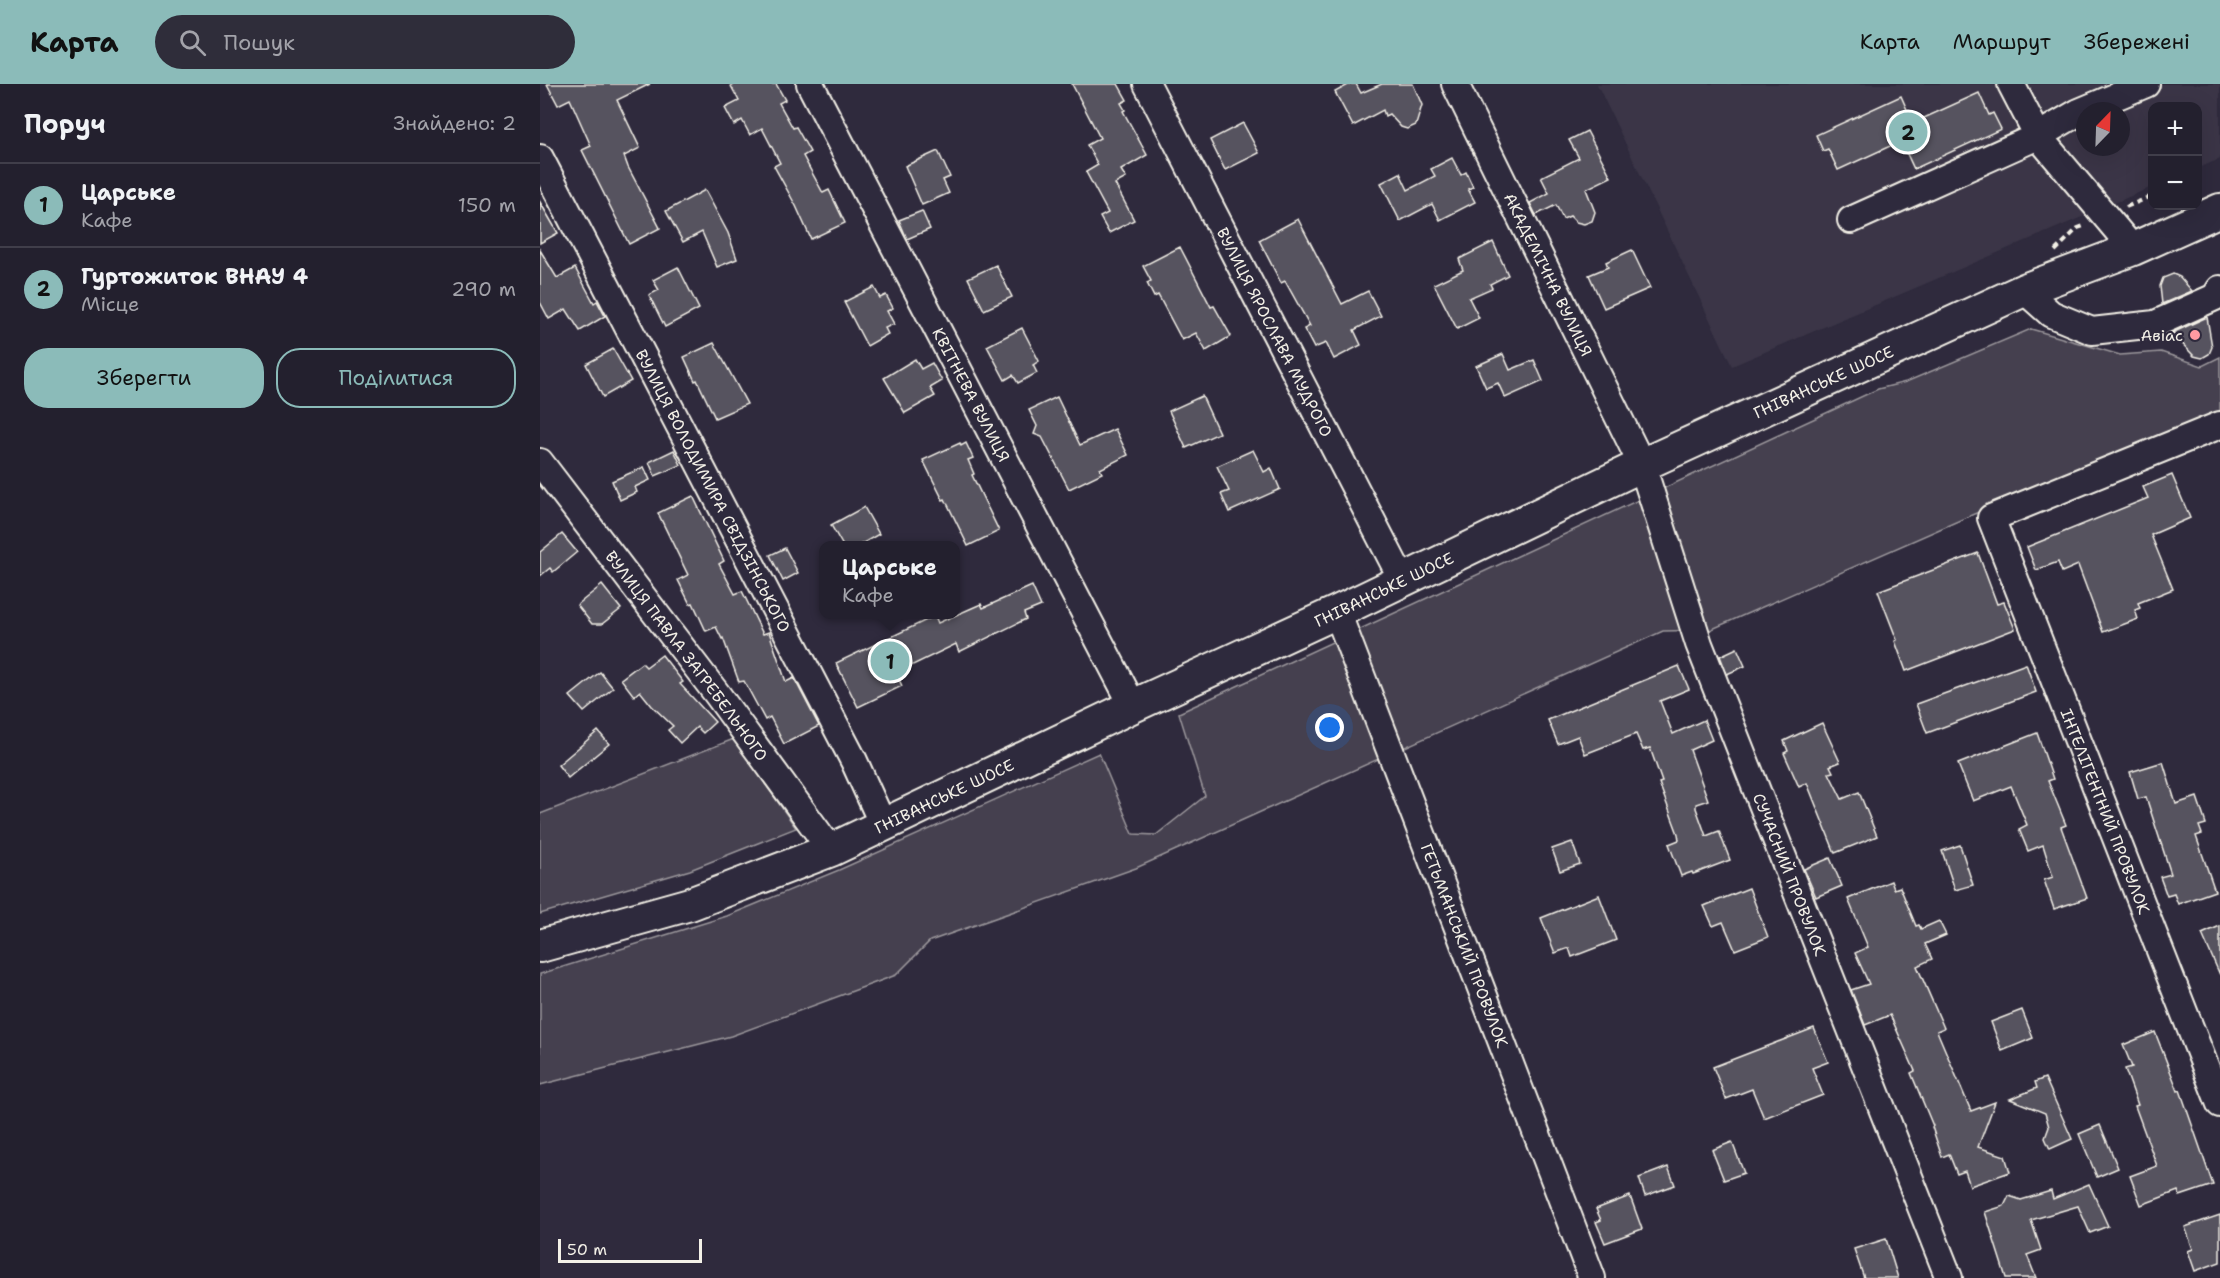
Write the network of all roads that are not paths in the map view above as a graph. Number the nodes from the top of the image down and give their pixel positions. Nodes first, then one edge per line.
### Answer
1 (810, 84) edge
2 (1147, 84) edge
3 (1455, 84) edge
4 (2010, 84) edge
5 (2146, 84) edge
6 (2038, 136) junction
7 (540, 158) edge
8 (2220, 210) edge
9 (1851, 220) dead end
10 (2133, 249) junction
11 (2220, 289) edge
12 (2024, 290) junction
13 (2220, 425) edge
14 (540, 462) edge
15 (1641, 465) junction
16 (1402, 579) junction
17 (1337, 612) junction
18 (1133, 706) junction
19 (883, 825) junction
20 (831, 850) junction
21 (540, 946) edge
22 (2220, 1104) edge
23 (1592, 1278) edge
24 (1948, 1278) edge

1 - 18 street, КВІТНЕВА ВУЛИЦЯ
2 - 16 street, ВУЛИЦЯ ЯРОСЛАВА МУДРОГО
3 - 15 street, АКАДЕМІЧНА ВУЛИЦЯ
4 - 6 street
5 - 6 street
6 - 9 street
6 - 10 street
7 - 19 street, ВУЛИЦЯ ВОЛОДИМИРА СВІДЗІНСЬКОГО
8 - 10 main road, ГНІВАНСЬКЕ ШОСЕ
10 - 12 main road, ГНІВАНСЬКЕ ШОСЕ
11 - 12 street
12 - 15 main road, ГНІВАНСЬКЕ ШОСЕ
13 - 22 street, ІНТЕЛІГЕНТНИЙ ПРОВУЛОК
14 - 20 street, ВУЛИЦЯ ПАВЛА ЗАГРЕБЕЛЬНОГО
15 - 16 main road, ГНІВАНСЬКЕ ШОСЕ
15 - 24 street, СУЧАСНИЙ ПРОВУЛОК
16 - 17 main road, ГНІВАНСЬКЕ ШОСЕ
17 - 18 main road, ГНІВАНСЬКЕ ШОСЕ
17 - 23 street, ГЕТЬМАНСЬКИЙ ПРОВУЛОК
18 - 19 main road, ГНІВАНСЬКЕ ШОСЕ
19 - 20 main road, ГНІВАНСЬКЕ ШОСЕ
20 - 21 main road, ГНІВАНСЬКЕ ШОСЕ

